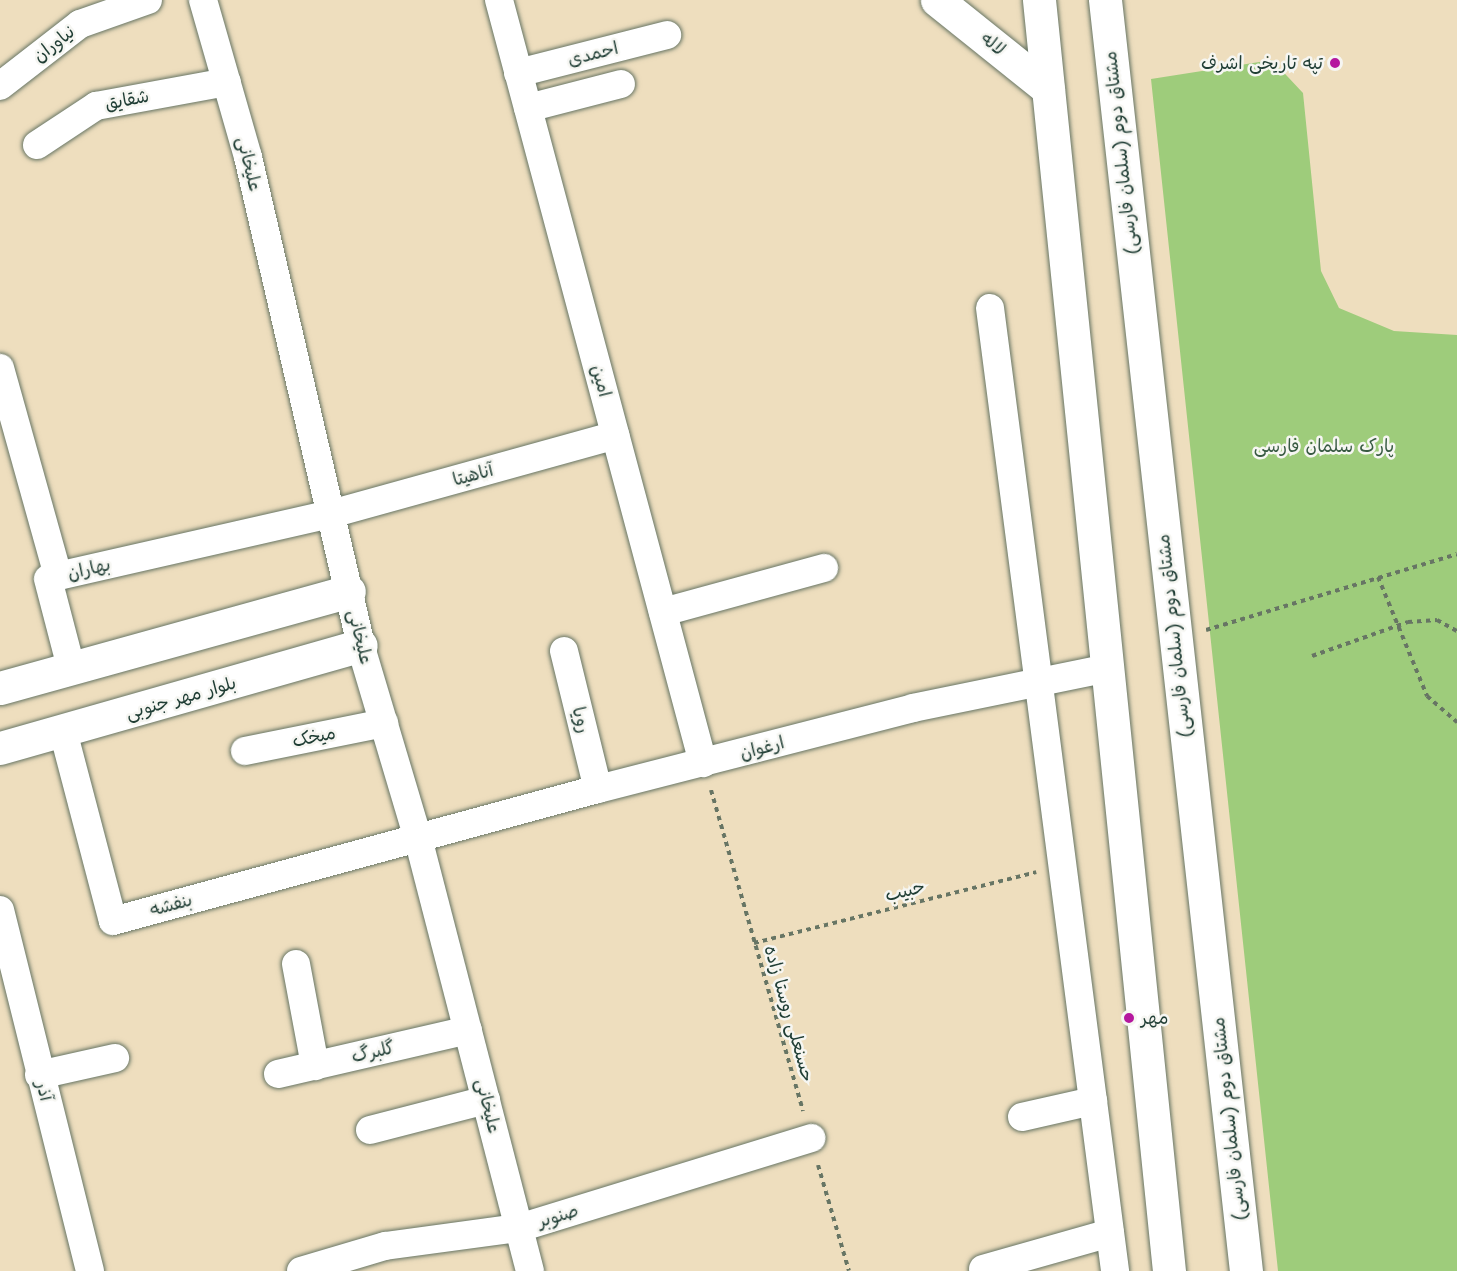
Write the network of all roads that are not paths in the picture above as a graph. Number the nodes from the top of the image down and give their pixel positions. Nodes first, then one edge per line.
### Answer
1 (148, 0) edge
2 (203, 0) edge
3 (498, 0) edge
4 (937, 0) edge
5 (1039, 0) edge
6 (1105, 0) edge
7 (667, 35) dead end
8 (518, 73) junction
9 (227, 82) junction
10 (621, 84) dead end
11 (0, 86) edge
12 (1048, 89) junction
13 (528, 108) junction
14 (37, 145) dead end
15 (990, 308) dead end
16 (0, 368) edge
17 (6, 415) edge
18 (615, 435) junction
19 (331, 514) junction
20 (824, 568) dead end
21 (58, 576) junction
22 (349, 591) junction
23 (663, 612) junction
24 (361, 645) junction
25 (564, 651) dead end
26 (71, 667) junction
27 (1108, 668) junction
28 (1040, 681) junction
29 (0, 688) edge
30 (384, 723) junction
31 (63, 731) junction
32 (0, 748) edge
33 (245, 751) dead end
34 (703, 763) junction
35 (598, 789) junction
36 (418, 838) junction
37 (0, 910) edge
38 (296, 964) dead end
39 (468, 1030) junction
40 (115, 1058) dead end
41 (315, 1065) junction
42 (278, 1074) dead end
43 (39, 1075) junction
44 (486, 1100) junction
45 (1093, 1101) junction
46 (1022, 1117) dead end
47 (370, 1130) dead end
48 (810, 1138) road end
49 (519, 1228) junction
50 (1110, 1233) junction
51 (983, 1269) dead end
52 (90, 1271) edge
53 (301, 1271) edge
54 (530, 1271) edge
55 (1115, 1271) edge
56 (1169, 1271) edge
57 (1246, 1271) edge

1 - 11 street, نیاوران
2 - 9 street, علیخانی
3 - 8 street, امین
4 - 12 main road, لاله
5 - 12 main road
6 - 57 main road, مشتاق دوم (سلمان فارسی)
7 - 8 street, احمدی
8 - 13 street, امین
9 - 14 street, شقایق
9 - 19 street, علیخانی
10 - 13 street
12 - 27 main road
13 - 18 street, امین
15 - 28 street
16 - 17 street, بهاران
17 - 21 street, بهاران
18 - 19 street, آناهیتا
18 - 23 street, امین
19 - 21 street, بهاران
19 - 22 street, علیخانی
20 - 23 street
21 - 26 street
22 - 24 street, علیخانی
22 - 26 main road
23 - 34 street, امین
24 - 30 street, علیخانی
24 - 31 main road, بلوار مهر جنوبی
25 - 35 street, رویا
26 - 29 main road
27 - 28 street, ارغوان
27 - 56 main road
28 - 34 street, ارغوان
28 - 45 street
30 - 33 street, میخک
30 - 36 street, علیخانی
31 - 32 main road, بلوار مهر جنوبی
31 - 36 street, بنفشه
34 - 35 street, ارغوان
35 - 36 street, ارغوان
36 - 39 street, علیخانی
37 - 43 street, آذر
38 - 41 street
39 - 41 street, گلبرگ
39 - 44 street, علیخانی
40 - 43 street
41 - 42 street, گلبرگ
43 - 52 street, آذر
44 - 47 street
44 - 49 street, علیخانی
45 - 46 street
45 - 50 street
48 - 49 street, صنوبر
49 - 53 street, صنوبر
49 - 54 street, علیخانی
50 - 51 street
50 - 55 street

